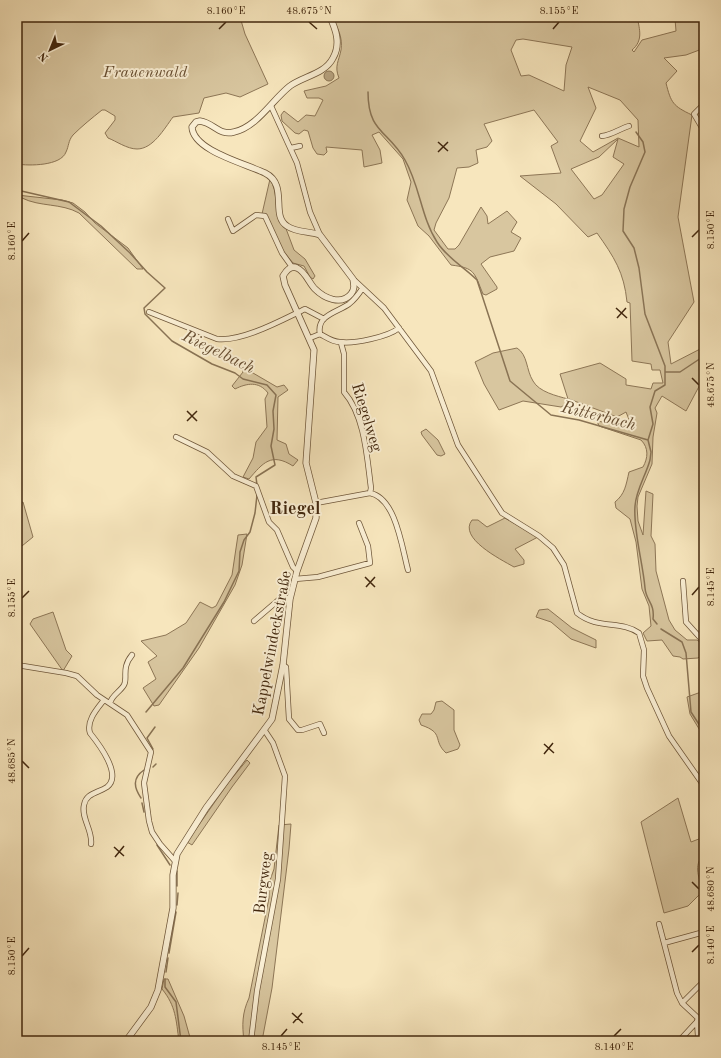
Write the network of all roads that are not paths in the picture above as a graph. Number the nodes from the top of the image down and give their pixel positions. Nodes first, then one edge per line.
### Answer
1 (330, 17) edge
2 (704, 104) edge
3 (270, 106) junction
4 (629, 126) dead end
5 (704, 131) edge
6 (602, 136) dead end
7 (300, 146) dead end
8 (291, 148) junction
9 (228, 219) dead end
10 (320, 235) junction
11 (292, 267) junction
12 (353, 279) junction
13 (362, 289) junction
14 (149, 312) dead end
15 (298, 312) junction
16 (324, 319) junction
17 (399, 328) junction
18 (320, 334) junction
19 (310, 338) junction
20 (341, 343) junction
21 (176, 437) dead end
22 (370, 492) junction
23 (316, 503) junction
24 (359, 523) dead end
25 (408, 570) dead end
26 (297, 571) junction
27 (295, 579) junction
28 (683, 581) dead end
29 (290, 599) junction
30 (254, 621) dead end
31 (704, 642) edge
32 (132, 655) dead end
33 (17, 665) edge
34 (283, 665) junction
35 (104, 700) junction
36 (110, 703) junction
37 (265, 731) junction
38 (324, 733) dead end
39 (704, 786) edge
40 (91, 844) dead end
41 (175, 861) junction
42 (659, 924) dead end
43 (704, 932) edge
44 (664, 943) junction
45 (704, 981) edge
46 (682, 1003) junction
47 (704, 1014) edge
48 (698, 1020) junction
49 (126, 1041) edge
50 (251, 1041) edge
51 (679, 1041) edge
52 (704, 1041) edge

1 - 3 street
2 - 5 street
3 - 8 street
3 - 10 street
4 - 6 street
7 - 8 street
8 - 10 street
9 - 11 street
10 - 12 street
11 - 12 street
11 - 15 street, Kappelwindeckstraße
12 - 13 street
13 - 16 street
13 - 17 street
14 - 15 street
15 - 16 street
15 - 19 street, Kappelwindeckstraße
16 - 18 street
17 - 20 street
17 - 39 street
18 - 19 street
18 - 20 street
19 - 23 street, Kappelwindeckstraße
20 - 22 street, Riegelweg
21 - 26 street
22 - 23 street
22 - 25 street
23 - 26 street, Kappelwindeckstraße
24 - 27 street
26 - 27 street, Kappelwindeckstraße
27 - 29 street, Kappelwindeckstraße
28 - 31 street
29 - 30 street
29 - 34 street, Kappelwindeckstraße
32 - 36 street
33 - 35 street
34 - 37 street, Kappelwindeckstraße
34 - 38 street
35 - 36 street
35 - 40 street
36 - 41 street
37 - 41 street, Kappelwindeckstraße
37 - 50 street, Burgweg
41 - 49 street, Kappelwindeckstraße
42 - 44 street
43 - 44 street
44 - 46 street
45 - 46 street
46 - 48 street
47 - 48 street
48 - 51 street
48 - 52 street

